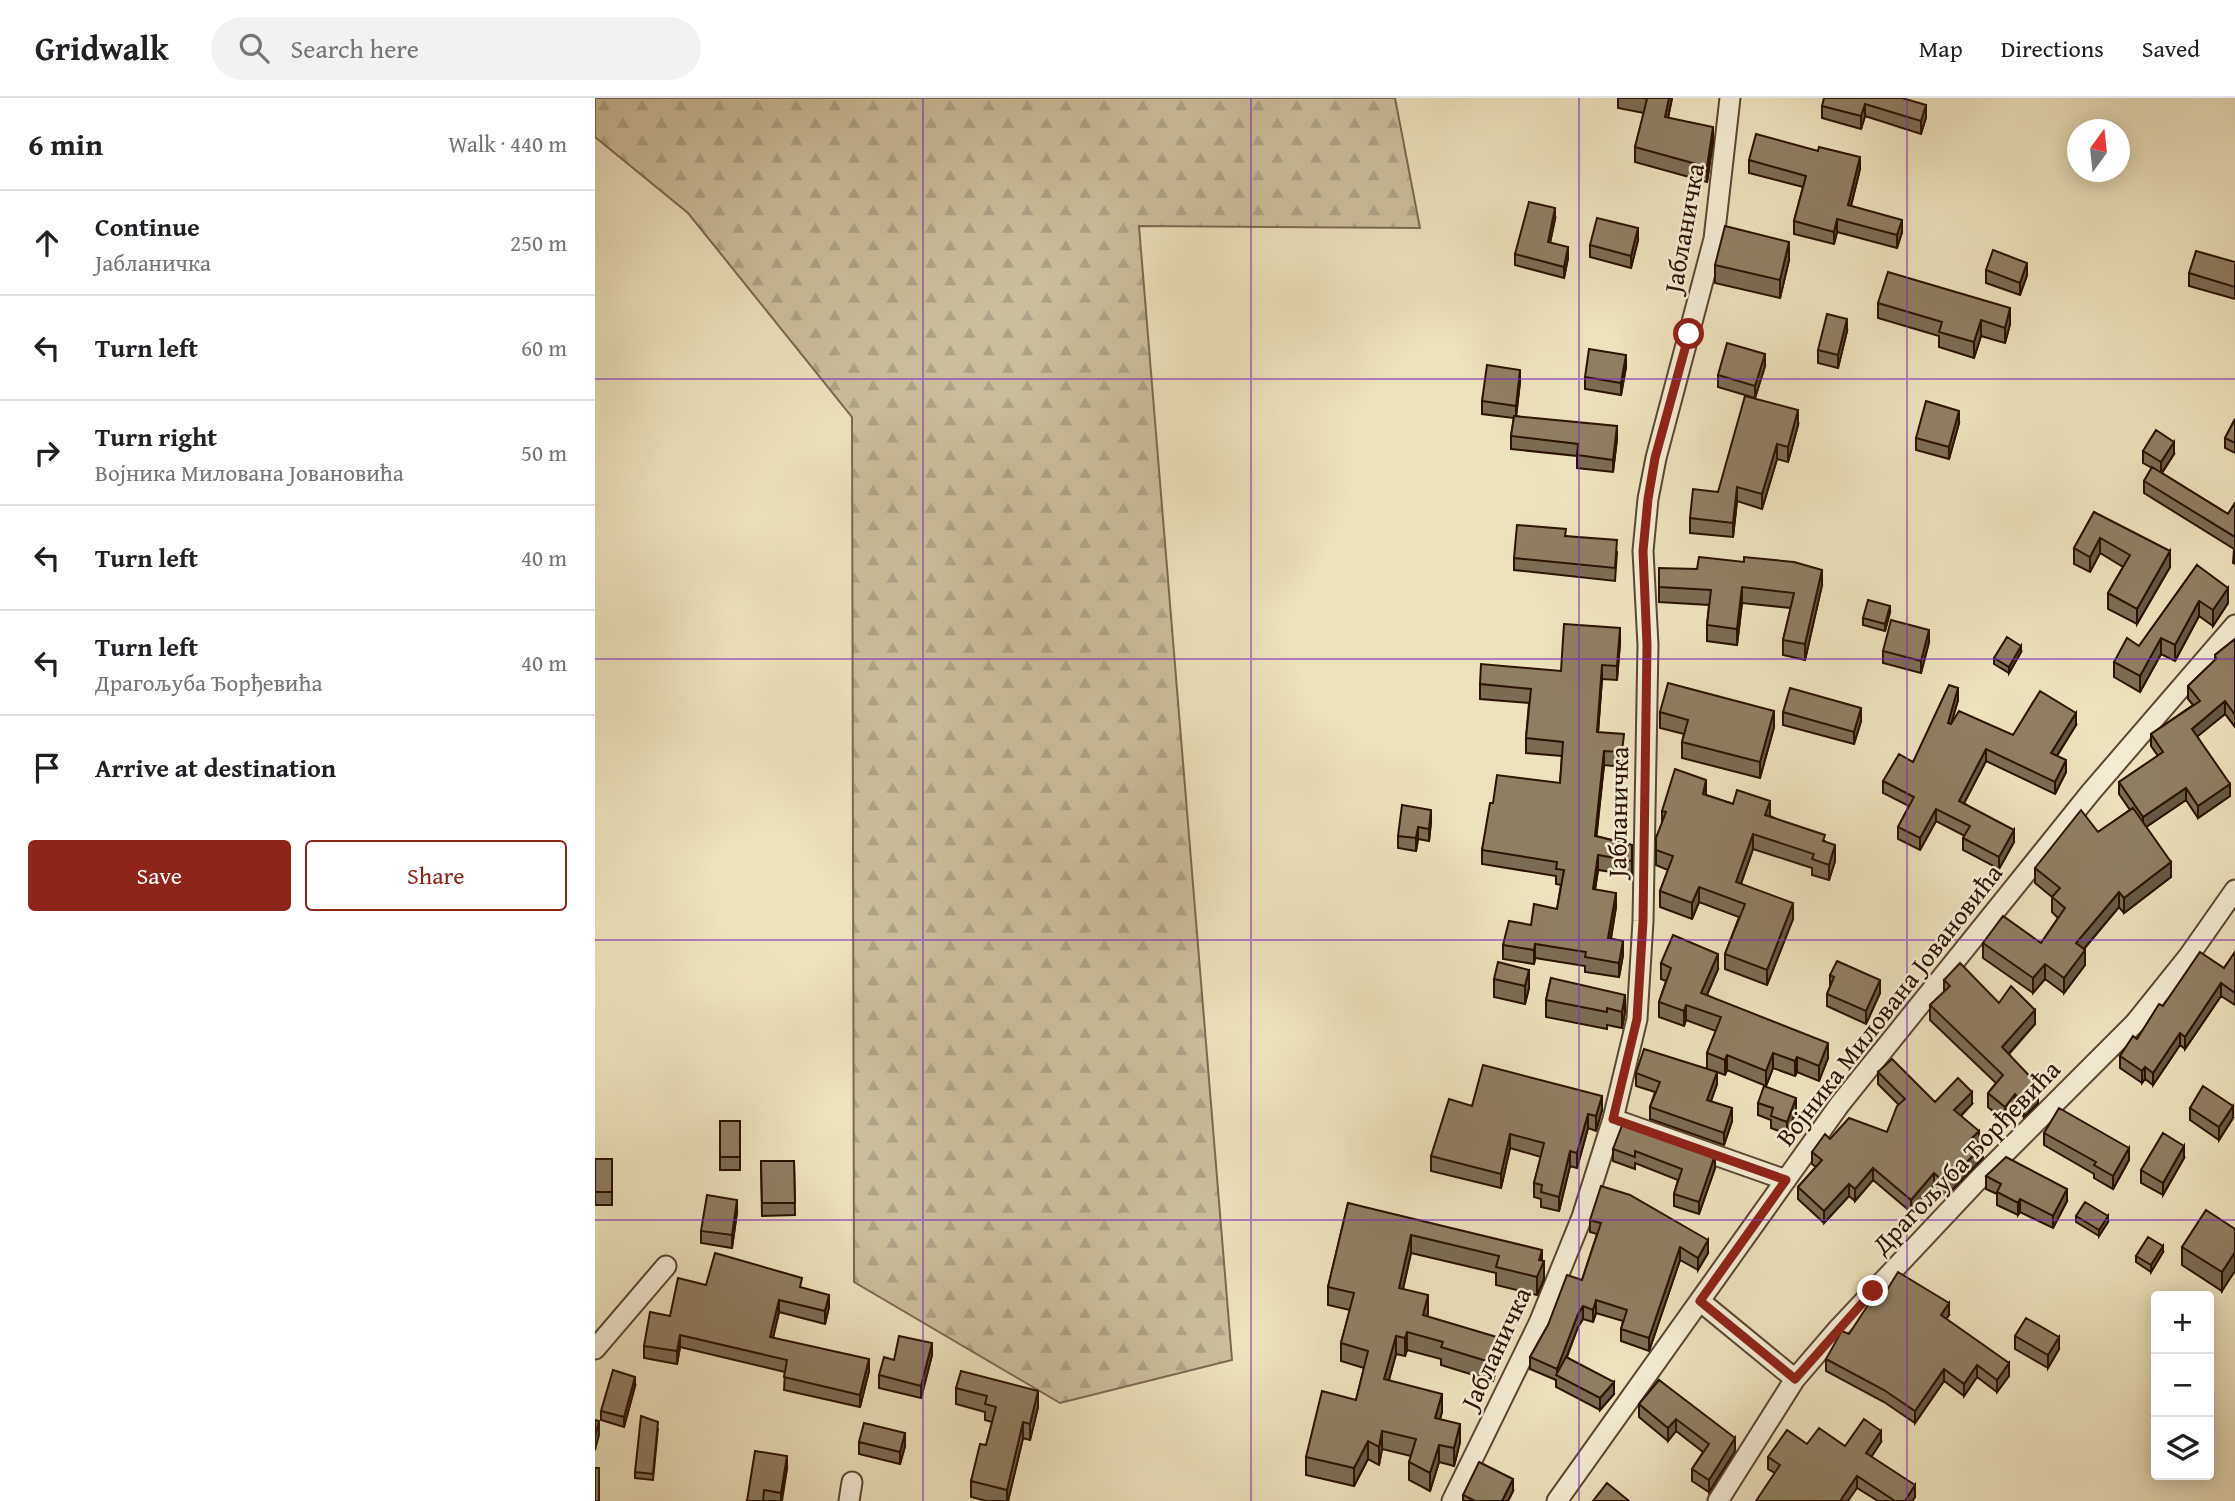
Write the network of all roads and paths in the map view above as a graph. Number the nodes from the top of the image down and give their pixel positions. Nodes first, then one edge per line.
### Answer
1 (1730, 98) edge
2 (2235, 625) edge
3 (2235, 890) edge
4 (1613, 1119) junction
5 (1786, 1180) junction
6 (666, 1266) dead end
7 (1700, 1301) junction
8 (595, 1349) edge
9 (1795, 1379) junction
10 (1451, 1501) edge
11 (1557, 1501) edge
12 (1718, 1501) edge

1 - 4 street, Јабланичка
2 - 5 street, Војника Милована Јовановића
3 - 9 street, Драгољуба Ђорђевића
4 - 5 street
4 - 10 street, Јабланичка
5 - 7 street, Војника Милована Јовановића
6 - 8 street
7 - 9 street
7 - 11 street, Војника Милована Јовановића
9 - 12 street, Драгољуба Ђорђевића

